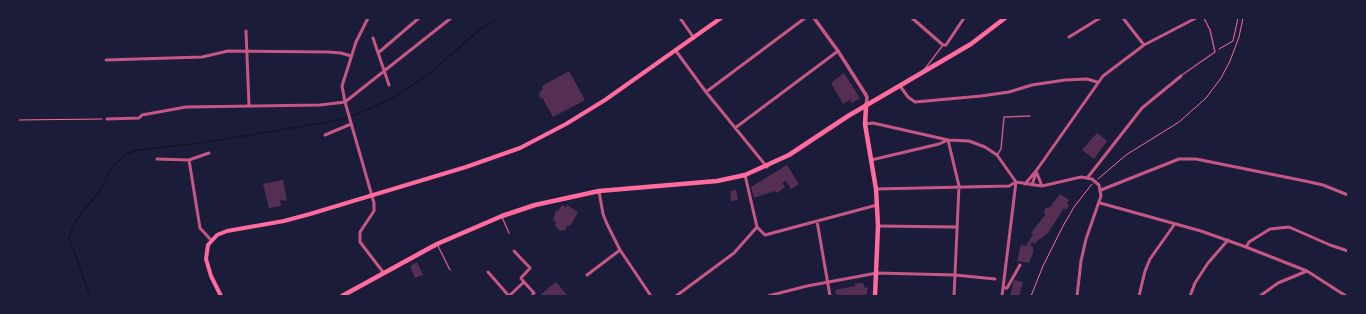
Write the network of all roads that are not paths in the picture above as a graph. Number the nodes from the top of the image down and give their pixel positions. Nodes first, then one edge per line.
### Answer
1 (368, 18) edge
2 (420, 18) edge
3 (452, 18) edge
4 (680, 18) edge
5 (721, 18) edge
6 (804, 18) edge
7 (814, 18) edge
8 (912, 18) edge
9 (964, 18) edge
10 (1005, 18) edge
11 (1100, 18) edge
12 (1123, 18) edge
13 (1196, 18) edge
14 (1204, 18) edge
15 (246, 31) dead end
16 (1069, 37) dead end
17 (373, 38) dead end
18 (694, 38) junction
19 (943, 45) junction
20 (1144, 45) junction
21 (247, 51) junction
22 (676, 51) junction
23 (838, 51) junction
24 (378, 52) junction
25 (350, 56) junction
26 (106, 60) dead end
27 (384, 71) junction
28 (921, 73) junction
29 (1181, 76) joint
30 (1097, 82) junction
31 (389, 85) dead end
32 (900, 86) junction
33 (706, 92) junction
34 (345, 102) junction
35 (248, 105) junction
36 (866, 107) junction
37 (1030, 116) dead end
38 (107, 119) road end
39 (351, 123) junction
40 (865, 124) junction
41 (735, 128) junction
42 (325, 135) dead end
43 (948, 140) junction
44 (209, 153) dead end
45 (997, 155) junction
46 (157, 159) dead end
47 (189, 160) junction
48 (871, 160) junction
49 (767, 167) junction
50 (1036, 171) junction
51 (746, 176) junction
52 (1088, 177) junction
53 (1016, 182) junction
54 (1025, 184) junction
55 (1032, 185) junction
56 (959, 186) junction
57 (1042, 186) junction
58 (876, 189) junction
59 (1101, 190) junction
60 (599, 191) junction
61 (372, 196) junction
62 (1348, 196) edge
63 (1100, 203) junction
64 (877, 205) junction
65 (502, 216) junction
66 (817, 221) junction
67 (1174, 225) junction
68 (757, 226) junction
69 (878, 226) junction
70 (957, 227) junction
71 (509, 233) dead end
72 (211, 240) junction
73 (1228, 240) junction
74 (437, 244) junction
75 (1246, 247) junction
76 (620, 250) junction
77 (514, 251) dead end
78 (1348, 251) edge
79 (1020, 265) dead end
80 (450, 270) dead end
81 (1306, 271) junction
82 (383, 272) junction
83 (488, 272) dead end
84 (877, 274) junction
85 (587, 275) dead end
86 (955, 275) junction
87 (995, 279) dead end
88 (524, 282) junction
89 (829, 282) junction
90 (1004, 288) junction
91 (510, 295) edge
92 (221, 296) edge
93 (342, 296) edge
94 (532, 296) edge
95 (651, 296) edge
96 (676, 296) edge
97 (768, 296) edge
98 (830, 296) edge
99 (875, 296) edge
100 (954, 296) edge
101 (1002, 296) edge
102 (1077, 296) edge
103 (1139, 296) edge
104 (1190, 296) edge
105 (1260, 296) edge
106 (1346, 296) edge

1 - 25 street
2 - 24 street
3 - 27 street
4 - 18 street
5 - 18 main road
6 - 33 street
7 - 23 street
8 - 19 street
9 - 19 street
10 - 28 main road
11 - 16 street
12 - 20 street
13 - 20 street
14 - 29 lane
15 - 21 street
17 - 24 street
18 - 22 main road
19 - 28 lane
20 - 30 street
21 - 25 street
21 - 26 street
21 - 35 street
22 - 33 street
22 - 61 main road
23 - 36 street
23 - 41 street
24 - 27 street
25 - 34 street
27 - 31 street
27 - 34 street
28 - 32 main road
29 - 52 street
30 - 32 street
30 - 50 street
32 - 36 main road
33 - 41 street
34 - 35 street
34 - 39 street
35 - 38 street
36 - 40 main road
36 - 49 main road
37 - 45 lane
39 - 42 street
39 - 61 street
40 - 43 street
40 - 48 main road
41 - 49 street
43 - 45 street
43 - 48 street
43 - 56 street
44 - 47 street
45 - 53 street
46 - 47 street
47 - 72 street
48 - 58 main road
49 - 51 main road
50 - 54 street
50 - 55 street
50 - 57 street
51 - 60 main road
51 - 68 street
52 - 57 street
52 - 59 street
53 - 54 street
53 - 56 street
53 - 90 street
54 - 55 street
55 - 57 street
56 - 58 street
56 - 70 street
58 - 64 main road
59 - 62 street
59 - 63 street
60 - 65 main road
60 - 76 street
61 - 72 main road
61 - 82 street
63 - 67 street
63 - 102 street
64 - 66 street
64 - 69 main road
65 - 71 lane
65 - 74 main road
66 - 68 street
66 - 89 street
67 - 73 street
67 - 103 street
68 - 96 street
69 - 70 street
69 - 84 main road
70 - 86 street
72 - 92 main road
73 - 75 street
73 - 104 street
74 - 80 lane
74 - 82 main road
75 - 78 street
75 - 81 street
76 - 85 street
76 - 95 street
77 - 88 street
79 - 90 street
81 - 105 street
81 - 106 street
82 - 93 main road
83 - 91 street
84 - 86 street
84 - 89 street
84 - 99 main road
86 - 87 street
86 - 100 street
88 - 91 street
88 - 94 street
89 - 97 street
89 - 98 street
90 - 101 street

